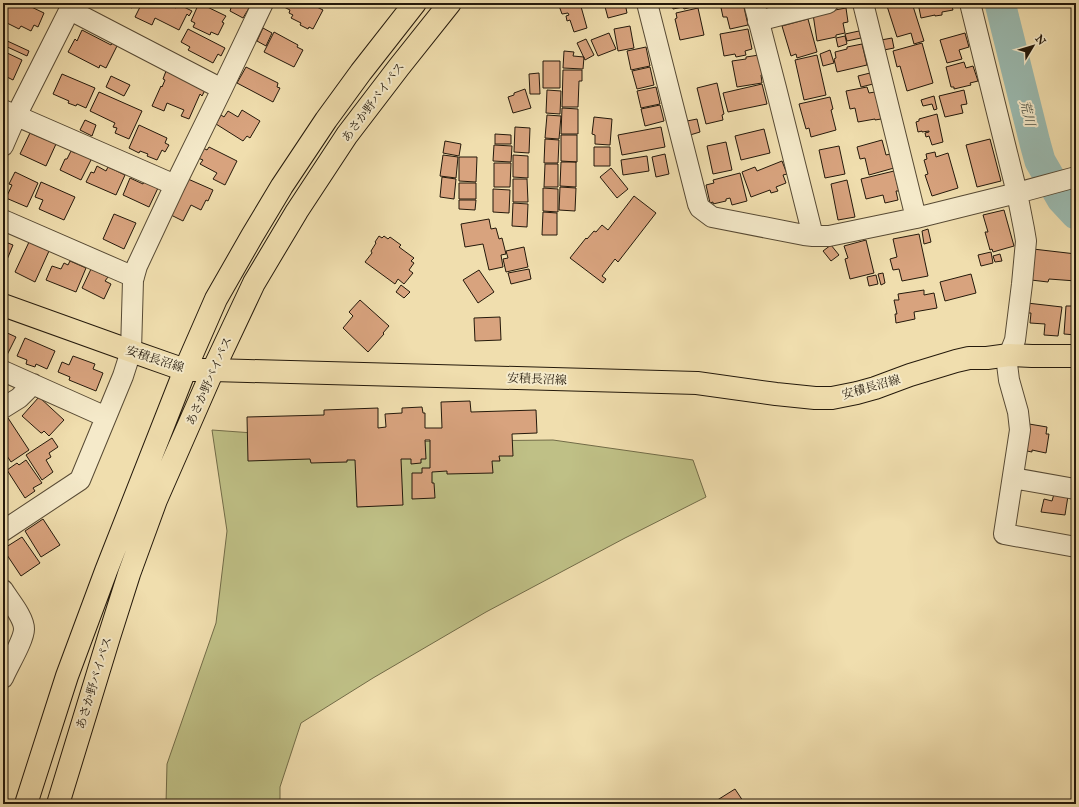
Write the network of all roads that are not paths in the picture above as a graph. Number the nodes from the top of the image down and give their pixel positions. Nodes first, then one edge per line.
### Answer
1 (263, 3) edge
2 (415, 3) edge
3 (450, 3) edge
4 (458, 3) edge
5 (647, 3) edge
6 (828, 3) edge
7 (863, 3) edge
8 (970, 3) edge
9 (71, 7) edge
10 (756, 12) edge
11 (432, 26) junction
12 (222, 89) junction
13 (10, 113) edge
14 (3, 146) edge
15 (1076, 177) edge
16 (174, 185) junction
17 (1017, 193) junction
18 (916, 218) junction
19 (3, 220) edge
20 (813, 236) junction
21 (134, 277) junction
22 (3, 305) edge
23 (130, 351) junction
24 (1009, 355) junction
25 (1076, 356) edge
26 (185, 370) junction
27 (213, 370) junction
28 (3, 371) edge
29 (33, 384) junction
30 (3, 408) edge
31 (106, 417) junction
32 (1013, 478) junction
33 (1075, 489) dead end
34 (3, 531) edge
35 (1076, 546) edge
36 (3, 590) edge
37 (3, 678) edge
38 (26, 804) edge
39 (58, 804) edge

1 - 12 street
2 - 26 main road, あさか野バイパス
3 - 11 main road, あさか野バイパス
4 - 11 main road
5 - 20 street
6 - 10 street
7 - 18 street
8 - 17 street
9 - 12 street
9 - 13 street
10 - 20 street
11 - 27 main road, あさか野バイパス
12 - 16 street
13 - 14 street
13 - 16 street
15 - 17 street
16 - 21 street
17 - 18 street
17 - 24 street
18 - 20 street
19 - 21 street
21 - 23 street
22 - 23 main road, 安積長沼線
23 - 26 main road, 安積長沼線
23 - 31 street
24 - 25 main road, 安積長沼線
24 - 27 main road, 安積長沼線
24 - 32 street
26 - 27 main road, 安積長沼線
26 - 38 main road, あさか野バイパス
27 - 39 main road, あさか野バイパス
28 - 29 street
29 - 30 street
29 - 31 street
31 - 34 street
32 - 33 street
32 - 35 street
36 - 37 street

